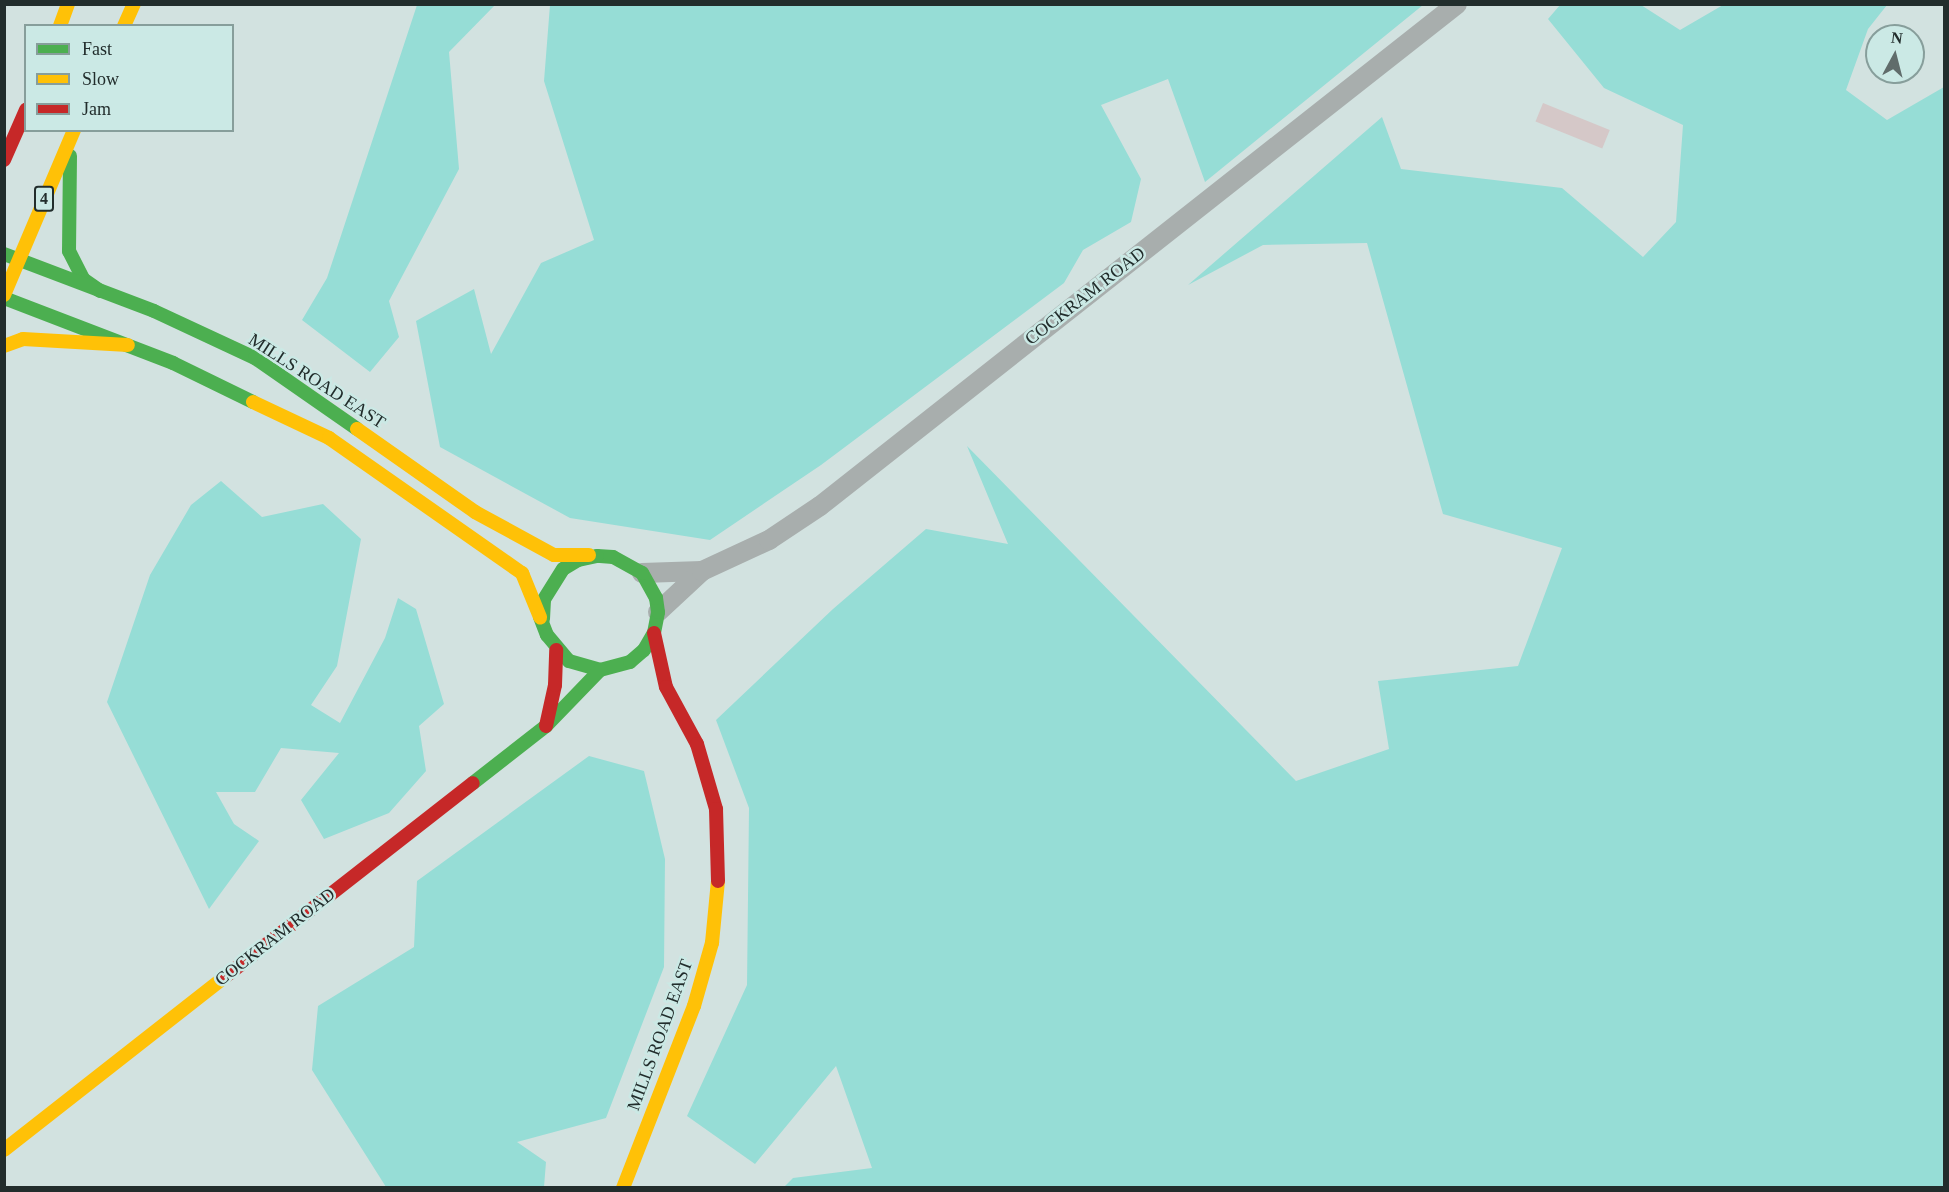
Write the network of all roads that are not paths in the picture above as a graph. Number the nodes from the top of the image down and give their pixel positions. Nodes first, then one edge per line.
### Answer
1 (68, 4) edge
2 (134, 4) edge
3 (1457, 4) edge
4 (61, 24) edge
5 (125, 24) edge
6 (24, 115) edge
7 (72, 135) edge
8 (4, 160) edge
9 (11, 257) edge
10 (100, 291) junction
11 (4, 296) edge
12 (128, 345) junction
13 (4, 346) edge
14 (597, 556) junction
15 (702, 571) junction
16 (642, 573) junction
17 (658, 612) junction
18 (543, 619) junction
19 (654, 633) junction
20 (556, 650) junction
21 (606, 670) junction
22 (666, 687) junction
23 (546, 726) junction
24 (4, 1150) edge
25 (623, 1188) edge

1 - 4 main road
2 - 5 main road
3 - 15 street, COCKRAM ROAD
6 - 8 main road
7 - 9 main road, 4
7 - 10 main road
9 - 10 main road, MILLS ROAD EAST
9 - 11 main road, 4
10 - 14 main road, MILLS ROAD EAST
11 - 12 main road
12 - 13 main road
12 - 18 main road
14 - 16 main road
14 - 18 main road
15 - 16 street, COCKRAM ROAD
15 - 17 street, COCKRAM ROAD
16 - 17 main road
17 - 19 main road
18 - 20 main road
19 - 21 main road
19 - 22 main road, MILLS ROAD EAST
20 - 21 main road
20 - 23 main road
21 - 22 main road
21 - 23 main road, COCKRAM ROAD
22 - 25 main road, MILLS ROAD EAST
23 - 24 main road, COCKRAM ROAD

